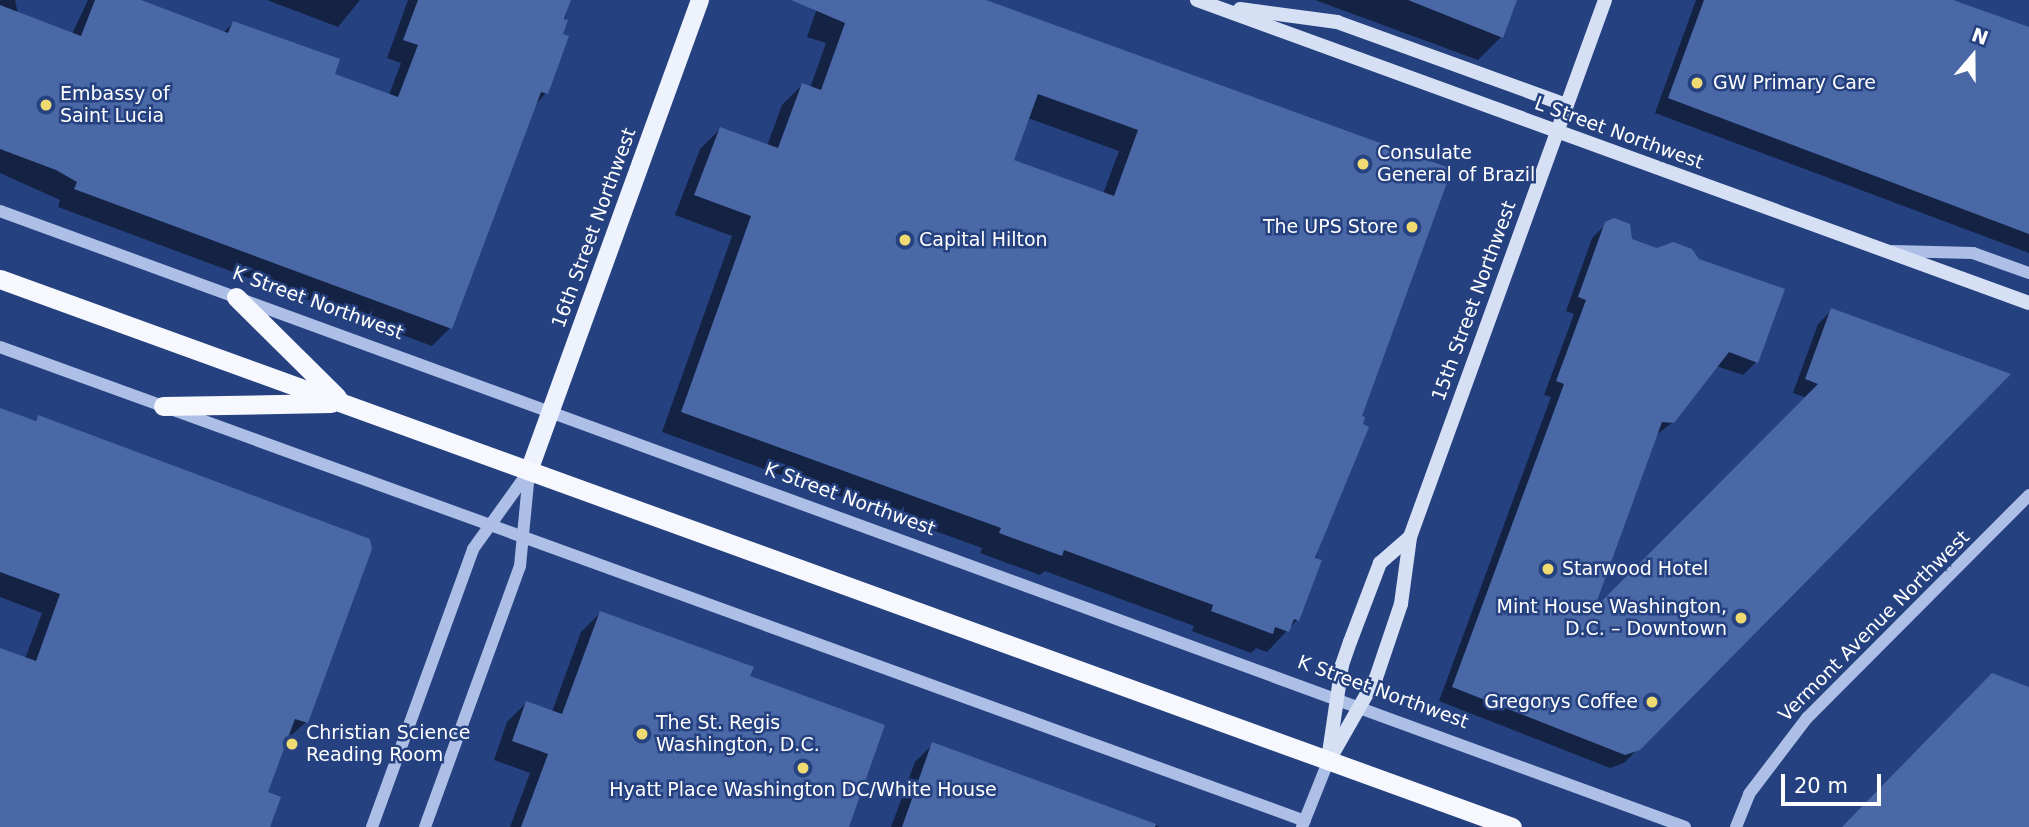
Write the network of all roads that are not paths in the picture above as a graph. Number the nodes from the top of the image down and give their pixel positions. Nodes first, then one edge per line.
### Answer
1 (700, 0) edge
2 (1197, 0) edge
3 (1605, 0) edge
4 (1213, 6) junction
5 (1566, 105) junction
6 (1557, 132) junction
7 (0, 212) edge
8 (1886, 251) junction
9 (2029, 273) edge
10 (0, 279) edge
11 (236, 298) junction
12 (2029, 303) edge
13 (0, 347) edge
14 (343, 403) junction
15 (163, 406) junction
16 (549, 413) junction
17 (529, 471) junction
18 (2029, 495) edge
19 (490, 525) junction
20 (524, 537) junction
21 (1409, 537) junction
22 (1338, 700) junction
23 (1358, 708) junction
24 (1328, 762) junction
25 (1303, 824) edge
26 (372, 827) edge
27 (425, 827) edge
28 (1511, 827) edge
29 (1685, 827) edge
30 (1736, 827) edge

1 - 16 main road, 16th Street Northwest
2 - 4 main road, L Street Northwest
3 - 5 main road, 15th Street Northwest
4 - 5 main road
4 - 6 main road, L Street Northwest
5 - 6 main road, 15th Street Northwest
6 - 8 main road, L Street Northwest
6 - 21 main road, 15th Street Northwest
7 - 11 street, K Street Northwest
8 - 9 street
8 - 12 main road, L Street Northwest
10 - 14 highway
11 - 14 highway
11 - 16 street, K Street Northwest
13 - 15 street
14 - 15 highway
14 - 17 highway
15 - 19 street
16 - 17 main road, 16th Street Northwest
16 - 22 street, K Street Northwest
17 - 19 street, 16th Street Northwest
17 - 20 street, 16th Street Northwest
17 - 24 highway
18 - 30 street, Vermont Avenue Northwest
19 - 20 street
19 - 26 street, 16th Street Northwest
20 - 25 street
20 - 27 street, 16th Street Northwest
21 - 22 main road, 15th Street Northwest
21 - 23 main road, 15th Street Northwest
22 - 23 street, K Street Northwest
22 - 24 main road, 15th Street Northwest
23 - 24 main road, 15th Street Northwest
23 - 29 street, K Street Northwest
24 - 25 street, 15th Street Northwest
24 - 28 highway

